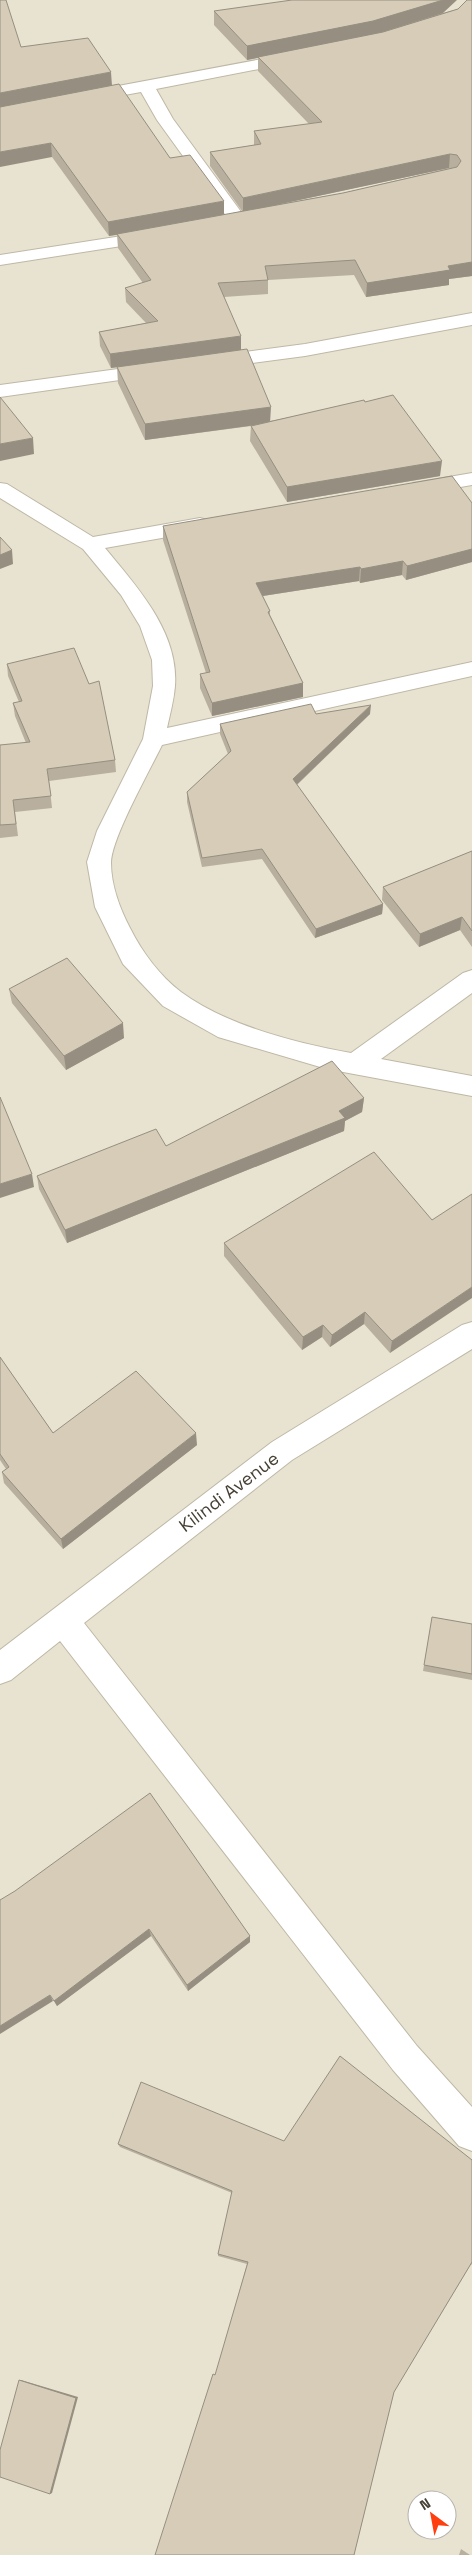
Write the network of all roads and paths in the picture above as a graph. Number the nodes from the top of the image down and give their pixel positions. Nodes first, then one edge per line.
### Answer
1 (308, 55) edge
2 (146, 85) junction
3 (68, 101) edge
4 (257, 216) edge
5 (238, 220) junction
6 (218, 224) edge
7 (170, 233) edge
8 (0, 260) edge
9 (472, 319) edge
10 (199, 364) edge
11 (170, 368) edge
12 (0, 391) edge
13 (472, 479) edge
14 (0, 489) edge
15 (403, 490) edge
16 (217, 522) edge
17 (90, 544) junction
18 (472, 669) edge
19 (154, 739) junction
20 (472, 980) edge
21 (354, 1065) junction
22 (472, 1086) edge
23 (472, 1334) edge
24 (62, 1619) junction
25 (0, 1668) edge
26 (472, 2133) edge

1 - 2 street
2 - 3 street
2 - 5 street
4 - 5 street
5 - 6 street
7 - 8 street
9 - 10 street
11 - 12 street
13 - 15 street
14 - 17 street
16 - 17 street
17 - 19 street
18 - 19 street
19 - 21 street
20 - 21 street
21 - 22 street
23 - 24 street, Kilindi Avenue
24 - 25 street, Kilindi Avenue
24 - 26 street

